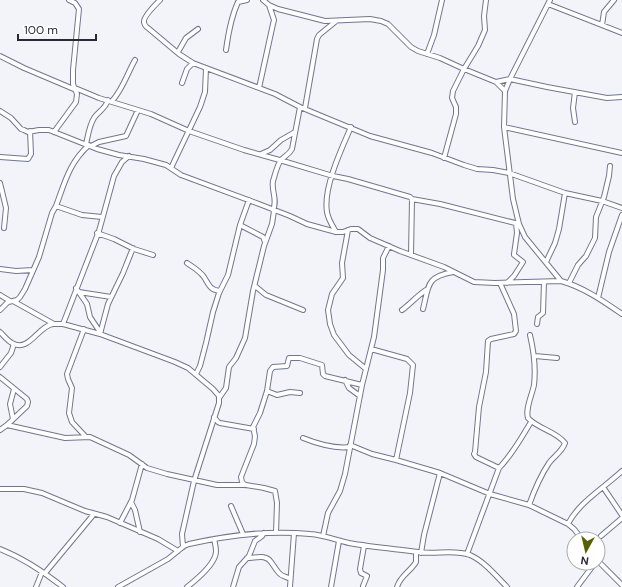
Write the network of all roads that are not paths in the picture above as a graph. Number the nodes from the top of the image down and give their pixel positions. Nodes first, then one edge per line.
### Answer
1 (69, 0) edge
2 (160, 0) edge
3 (247, 0) edge
4 (264, 0) edge
5 (442, 0) edge
6 (486, 0) edge
7 (614, 0) edge
8 (548, 1) edge
9 (269, 5) junction
10 (335, 22) junction
11 (602, 25) junction
12 (198, 29) dead end
13 (622, 33) edge
14 (226, 50) dead end
15 (178, 52) junction
16 (427, 54) junction
17 (0, 56) edge
18 (135, 60) dead end
19 (193, 62) junction
20 (206, 68) junction
21 (464, 69) junction
22 (510, 79) junction
23 (496, 82) junction
24 (182, 83) dead end
25 (260, 88) junction
26 (76, 89) junction
27 (505, 91) junction
28 (574, 92) junction
29 (622, 97) edge
30 (110, 101) junction
31 (302, 107) junction
32 (138, 110) junction
33 (0, 111) edge
34 (575, 122) dead end
35 (351, 127) junction
36 (504, 127) junction
37 (30, 131) junction
38 (189, 131) junction
39 (54, 132) junction
40 (295, 132) junction
41 (89, 145) junction
42 (622, 153) edge
43 (259, 154) junction
44 (118, 155) junction
45 (129, 156) junction
46 (0, 157) edge
47 (444, 158) junction
48 (281, 160) junction
49 (120, 165) junction
50 (610, 166) dead end
51 (171, 168) junction
52 (509, 173) junction
53 (332, 176) junction
54 (0, 183) edge
55 (565, 193) junction
56 (412, 198) junction
57 (249, 200) junction
58 (602, 201) junction
59 (56, 206) junction
60 (622, 208) edge
61 (274, 210) junction
62 (622, 215) edge
63 (102, 217) junction
64 (518, 223) junction
65 (240, 225) junction
66 (4, 228) dead end
67 (348, 230) junction
68 (336, 232) junction
69 (97, 234) junction
70 (265, 243) junction
71 (389, 246) junction
72 (133, 248) junction
73 (409, 254) junction
74 (153, 255) dead end
75 (546, 262) junction
76 (187, 263) dead end
77 (0, 269) edge
78 (34, 270) junction
79 (454, 272) junction
80 (561, 281) junction
81 (544, 282) junction
82 (500, 283) junction
83 (507, 283) junction
84 (569, 283) junction
85 (255, 286) junction
86 (78, 290) junction
87 (426, 290) junction
88 (220, 291) junction
89 (0, 295) edge
90 (111, 297) junction
91 (598, 298) junction
92 (11, 301) junction
93 (423, 309) dead end
94 (0, 310) edge
95 (303, 310) dead end
96 (402, 310) dead end
97 (622, 314) edge
98 (54, 324) junction
99 (62, 324) junction
100 (537, 324) dead end
101 (84, 329) junction
102 (0, 332) edge
103 (100, 333) junction
104 (530, 335) dead end
105 (14, 344) junction
106 (371, 349) junction
107 (535, 356) junction
108 (557, 358) dead end
109 (0, 367) edge
110 (366, 369) junction
111 (196, 374) junction
112 (0, 377) edge
113 (345, 380) junction
114 (362, 385) junction
115 (14, 389) junction
116 (267, 390) junction
117 (300, 393) dead end
118 (360, 396) junction
119 (219, 398) junction
120 (214, 417) junction
121 (13, 419) junction
122 (531, 422) junction
123 (7, 425) junction
124 (254, 429) junction
125 (0, 430) edge
126 (86, 437) junction
127 (304, 438) dead end
128 (350, 446) junction
129 (396, 460) junction
130 (142, 464) junction
131 (499, 468) junction
132 (622, 471) edge
133 (440, 473) junction
134 (194, 481) junction
135 (246, 485) junction
136 (603, 488) junction
137 (0, 489) edge
138 (490, 494) junction
139 (131, 502) junction
140 (529, 505) junction
141 (231, 506) dead end
142 (94, 514) junction
143 (622, 515) edge
144 (622, 518) edge
145 (120, 523) junction
146 (568, 524) junction
147 (576, 531) edge
148 (140, 532) junction
149 (606, 532) edge
150 (264, 533) junction
151 (276, 533) junction
152 (294, 533) junction
153 (243, 534) junction
154 (323, 536) junction
155 (214, 539) junction
156 (339, 541) junction
157 (364, 546) junction
158 (183, 547) junction
159 (0, 549) edge
160 (178, 551) junction
161 (418, 552) junction
162 (467, 554) junction
163 (247, 558) junction
164 (606, 569) edge
165 (589, 571) edge
166 (43, 573) junction
167 (290, 579) junction
168 (363, 586) edge
169 (622, 586) edge
170 (36, 587) edge
171 (64, 587) edge
172 (118, 587) edge
173 (186, 587) edge
174 (233, 587) edge
175 (290, 587) edge
176 (331, 587) edge
177 (397, 587) edge
178 (506, 587) edge
179 (577, 587) edge

1 - 26 street
2 - 15 street
3 - 14 street
4 - 9 street
5 - 16 street
6 - 21 street
7 - 11 street
8 - 11 street
8 - 22 street
9 - 10 street
9 - 25 street
10 - 16 street
10 - 31 street
11 - 13 street
12 - 15 street
15 - 19 street
16 - 21 street
17 - 26 street
18 - 30 street
19 - 20 street
19 - 24 street
20 - 25 street
20 - 38 street
21 - 23 street
21 - 47 street
22 - 23 street
22 - 27 street
22 - 28 street
23 - 27 street
25 - 31 street
26 - 30 street
26 - 39 street
27 - 36 street
28 - 29 street
28 - 34 street
30 - 32 street
30 - 41 street
31 - 35 street
31 - 40 street
32 - 38 street
32 - 41 street
33 - 37 street
35 - 47 street
35 - 53 street
36 - 42 street
36 - 52 street
37 - 39 street
37 - 46 street
38 - 43 street
38 - 51 street
39 - 41 street
40 - 43 street
40 - 48 street
41 - 44 street
41 - 59 street
43 - 48 street
44 - 45 street
44 - 49 street
45 - 49 street
45 - 51 street
47 - 52 street
48 - 53 street
48 - 61 street
49 - 63 street
50 - 58 street
51 - 57 street
52 - 55 street
52 - 64 street
53 - 56 street
53 - 68 street
54 - 66 street
55 - 58 street
55 - 75 street
56 - 64 street
56 - 73 street
57 - 61 street
57 - 65 street
58 - 60 street
58 - 84 street
59 - 63 street
59 - 78 street
61 - 68 street
61 - 70 street
62 - 91 street
63 - 69 street
64 - 75 street
64 - 83 street
65 - 70 street
65 - 88 street
67 - 68 street
67 - 71 street
67 - 110 street
69 - 72 street
69 - 86 street
70 - 85 street
71 - 73 street
71 - 106 street
72 - 74 street
72 - 90 street
73 - 79 street
75 - 80 street
76 - 88 street
77 - 78 street
78 - 92 street
79 - 82 street
79 - 87 street
80 - 81 street
80 - 84 street
81 - 83 street
81 - 100 street
82 - 83 street
82 - 131 street
84 - 91 street
85 - 95 street
85 - 119 street
86 - 90 street
86 - 99 street
86 - 103 street
87 - 93 street
87 - 96 street
88 - 111 street
89 - 92 street
90 - 103 street
91 - 97 street
92 - 94 street
92 - 98 street
98 - 99 street
98 - 105 street
99 - 101 street
101 - 103 street
101 - 126 street
102 - 105 street
103 - 111 street
104 - 107 street
105 - 109 street
106 - 110 street
106 - 129 street
107 - 108 street
107 - 122 street
110 - 114 street
111 - 119 street
112 - 115 street
113 - 114 street
113 - 116 street
113 - 118 street
114 - 118 street
115 - 121 street
115 - 121 street
116 - 117 street
116 - 124 street
118 - 128 street
119 - 120 street
120 - 124 street
120 - 134 street
121 - 123 street
122 - 131 street
122 - 140 street
123 - 125 street
123 - 126 street
124 - 135 street
126 - 130 street
127 - 128 street
128 - 129 street
128 - 154 street
129 - 133 street
130 - 134 street
130 - 139 street
131 - 138 street
132 - 136 street
133 - 138 street
133 - 161 street
134 - 135 street
134 - 158 street
135 - 151 street
136 - 143 street
136 - 146 street
137 - 142 street
138 - 140 street
138 - 162 street
139 - 145 street
139 - 148 street
140 - 146 street
141 - 153 street
142 - 145 street
142 - 166 street
144 - 149 street
145 - 148 street
146 - 147 street
148 - 160 street
150 - 151 street
150 - 153 street
150 - 163 street
151 - 152 street
152 - 154 street
152 - 167 street
153 - 155 street
154 - 156 street
155 - 158 street
155 - 173 street
156 - 157 street
156 - 176 street
157 - 161 street
157 - 168 street
158 - 160 street
159 - 166 street
160 - 172 street
161 - 162 street
161 - 177 street
162 - 178 street
163 - 167 street
163 - 174 street
164 - 169 street
165 - 179 street
166 - 170 street
166 - 171 street
167 - 175 street

